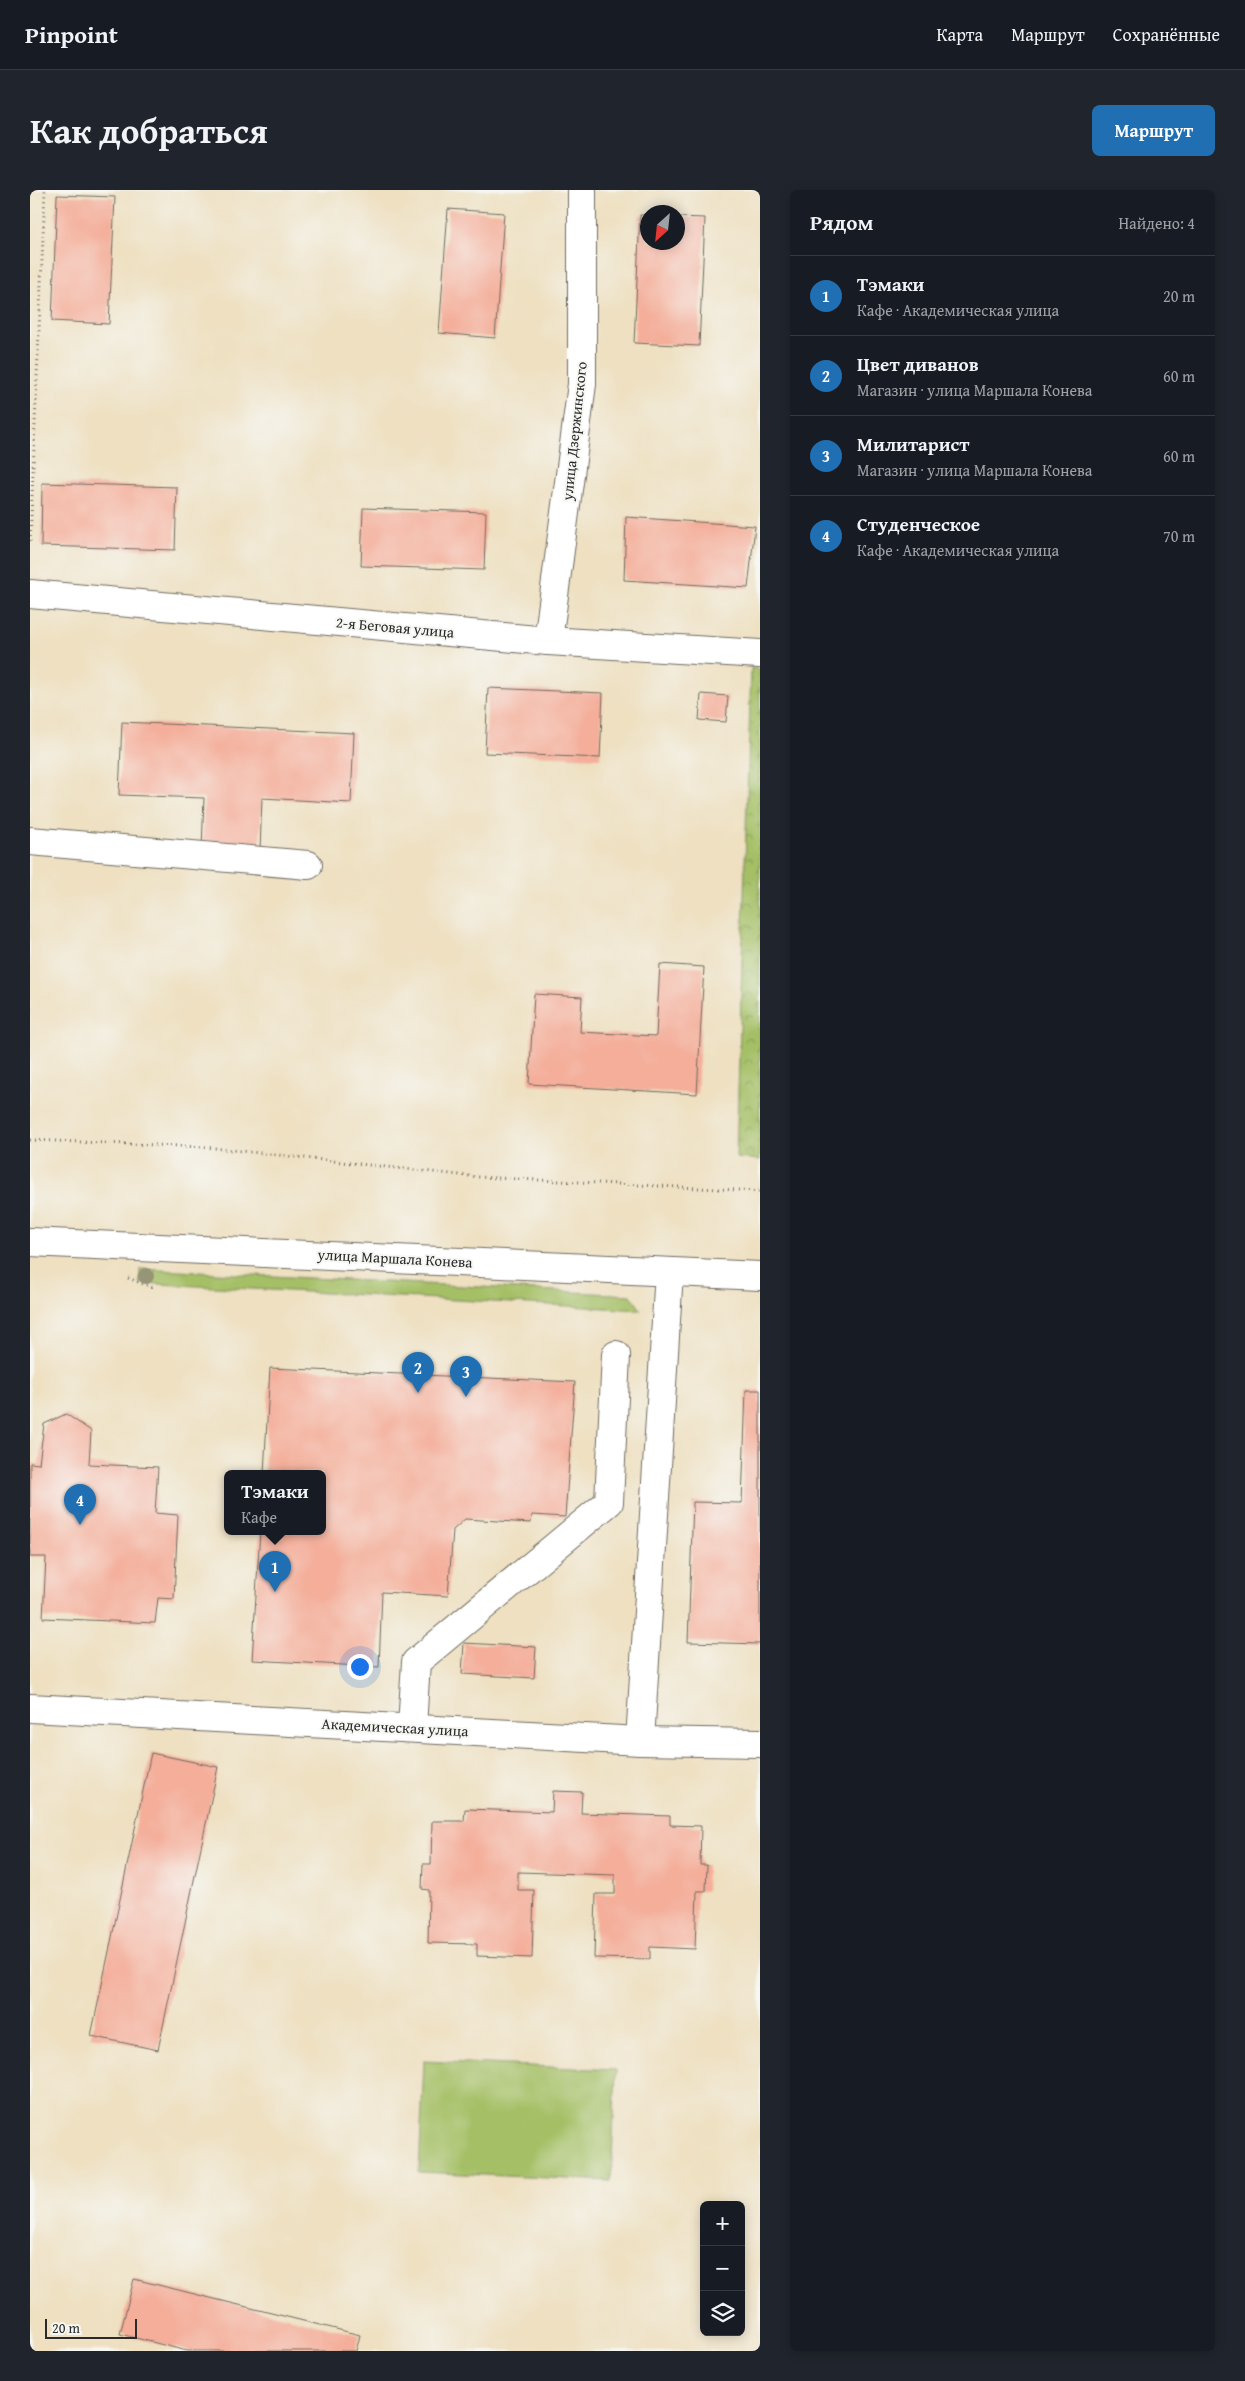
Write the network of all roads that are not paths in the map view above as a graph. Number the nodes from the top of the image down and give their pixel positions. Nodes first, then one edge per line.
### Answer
1 (582, 190) edge
2 (30, 594) edge
3 (548, 641) junction
4 (760, 654) edge
5 (30, 841) edge
6 (308, 866) dead end
7 (30, 1242) edge
8 (669, 1272) junction
9 (760, 1276) edge
10 (616, 1355) dead end
11 (30, 1708) edge
12 (412, 1727) junction
13 (640, 1741) junction
14 (760, 1743) edge

1 - 3 street, улица Дзержинского
2 - 3 street, 2-я Беговая улица
3 - 4 street, 2-я Беговая улица
5 - 6 street
7 - 8 street, улица Маршала Конева
8 - 9 street, улица Маршала Конева
8 - 13 street
10 - 12 street
11 - 12 street, Академическая улица
12 - 13 street, Академическая улица
13 - 14 street, Академическая улица

